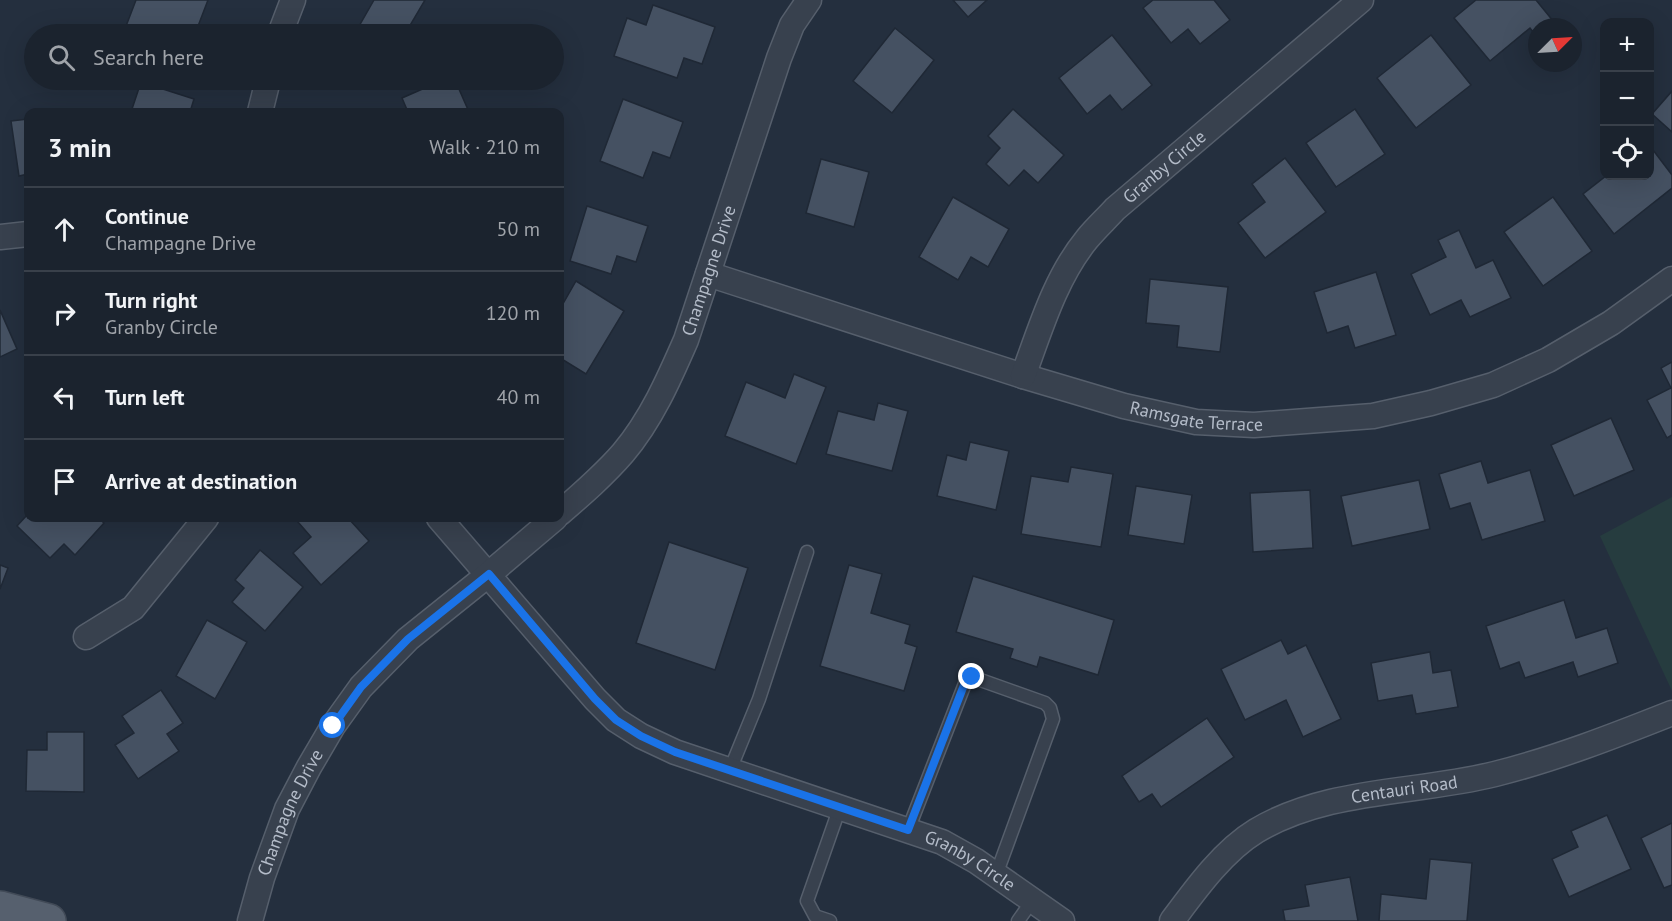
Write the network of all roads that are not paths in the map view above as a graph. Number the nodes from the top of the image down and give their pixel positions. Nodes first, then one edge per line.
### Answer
1 (293, 0) edge
2 (809, 0) edge
3 (1361, 0) edge
4 (284, 24) edge
5 (266, 90) edge
6 (261, 108) edge
7 (24, 234) edge
8 (0, 237) edge
9 (708, 274) junction
10 (1672, 279) edge
11 (1023, 376) junction
12 (564, 510) edge
13 (202, 522) edge
14 (444, 522) edge
15 (550, 522) edge
16 (807, 552) dead end
17 (489, 574) junction
18 (86, 637) dead end
19 (1672, 713) edge
20 (730, 770) junction
21 (840, 807) junction
22 (908, 830) junction
23 (996, 875) junction
24 (1032, 901) junction
25 (0, 908) edge
26 (49, 921) edge
27 (250, 921) edge
28 (830, 921) edge
29 (1018, 921) edge
30 (1062, 921) edge
31 (1172, 921) edge

1 - 4 street
2 - 9 street, Champagne Drive
3 - 11 street, Granby Circle
5 - 6 street
7 - 8 street
9 - 11 street, Ramsgate Terrace
9 - 12 street, Champagne Drive
10 - 11 street, Ramsgate Terrace
13 - 18 street
14 - 17 street, Granby Circle
15 - 17 street, Champagne Drive
16 - 20 lane
17 - 20 street, Granby Circle
17 - 27 street, Champagne Drive
19 - 31 street, Centauri Road
20 - 21 street, Granby Circle
21 - 22 street, Granby Circle
21 - 28 lane
22 - 23 street, Granby Circle
22 - 23 lane
23 - 24 street, Granby Circle
24 - 29 lane
24 - 30 street, Granby Circle
25 - 26 main road

